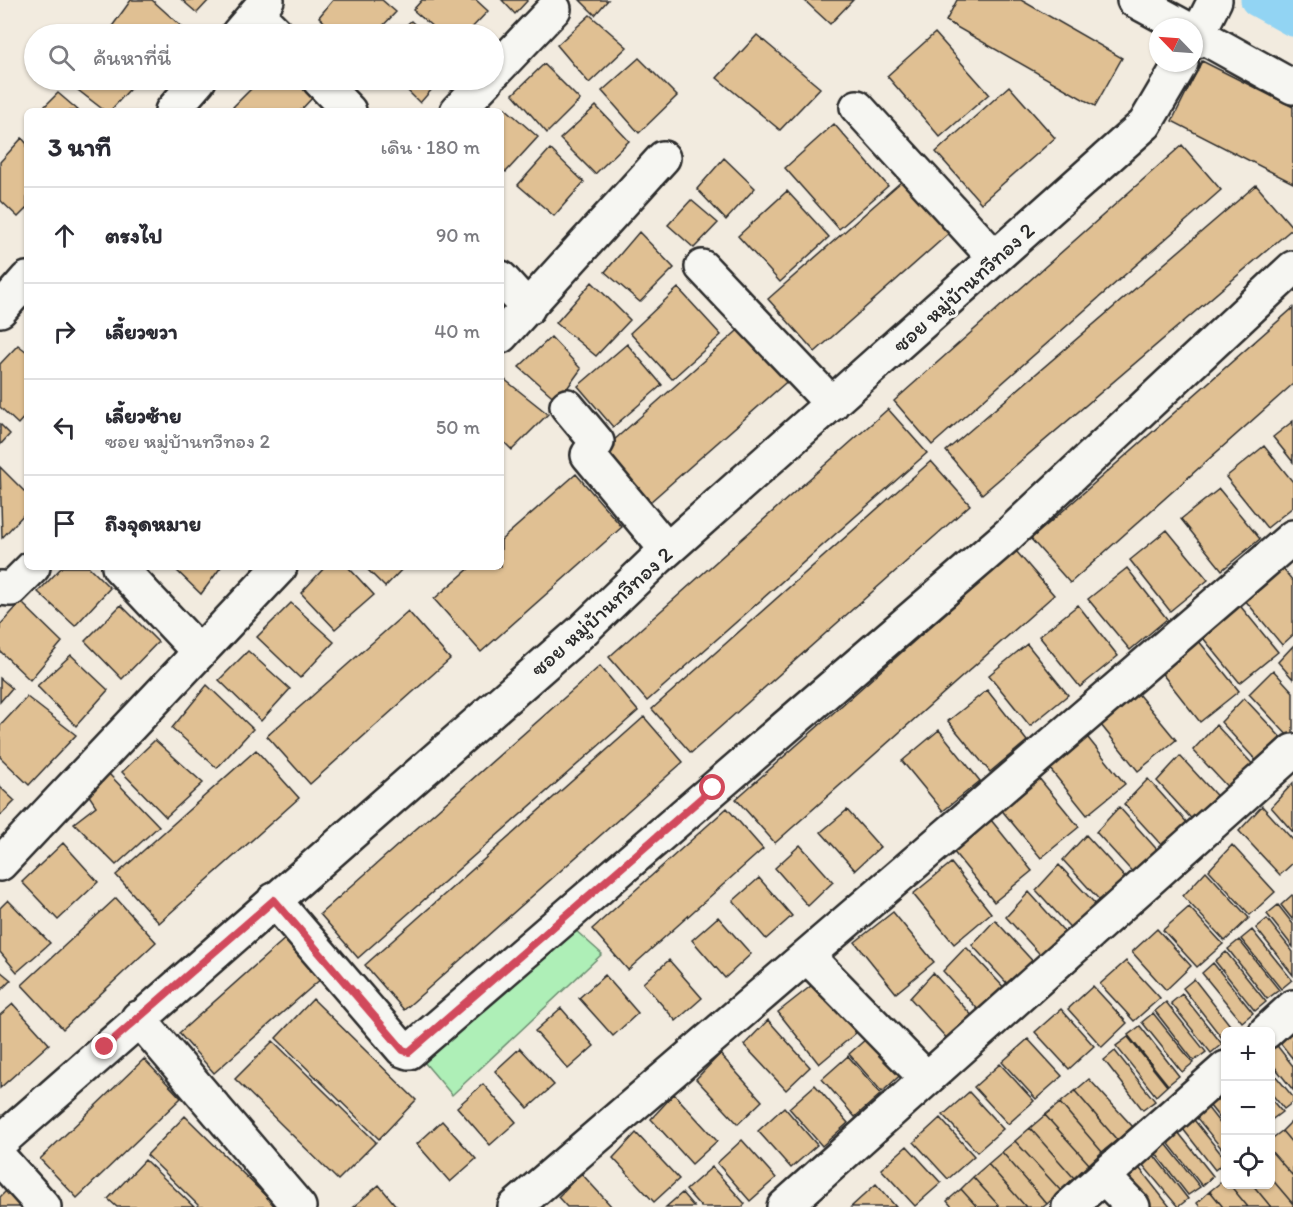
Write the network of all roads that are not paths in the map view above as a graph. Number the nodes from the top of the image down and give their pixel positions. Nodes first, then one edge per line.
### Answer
1 (1134, 0) edge
2 (554, 9) dead end
3 (1181, 18) edge
4 (1203, 28) edge
5 (504, 62) edge
6 (1176, 72) edge
7 (1293, 87) edge
8 (190, 90) edge
9 (329, 90) edge
10 (477, 90) edge
11 (857, 107) dead end
12 (175, 108) edge
13 (346, 108) edge
14 (460, 108) edge
15 (663, 158) dead end
16 (994, 257) junction
17 (702, 267) dead end
18 (1293, 268) edge
19 (504, 281) edge
20 (24, 282) edge
21 (528, 308) junction
22 (0, 310) edge
23 (504, 333) edge
24 (832, 404) junction
25 (567, 406) dead end
26 (1293, 537) edge
27 (667, 550) junction
28 (30, 570) edge
29 (122, 570) edge
30 (277, 570) edge
31 (0, 588) edge
32 (199, 652) junction
33 (1293, 751) edge
34 (0, 864) edge
35 (274, 900) junction
36 (807, 956) junction
37 (1293, 1007) edge
38 (138, 1018) junction
39 (1271, 1027) edge
40 (1221, 1072) edge
41 (927, 1079) junction
42 (0, 1142) edge
43 (0, 1158) edge
44 (1104, 1177) junction
45 (44, 1207) edge
46 (298, 1207) edge
47 (515, 1207) edge
48 (784, 1207) edge
49 (1070, 1207) edge
50 (1133, 1207) edge

1 - 3 street
2 - 5 street
4 - 7 street
6 - 16 street, ซอย หมู่บ้านทวีทอง 2
8 - 12 street
9 - 13 street
10 - 14 street
11 - 16 street
15 - 21 street
16 - 24 street, ซอย หมู่บ้านทวีทอง 2
17 - 24 street
18 - 35 street
19 - 21 street
20 - 22 street
21 - 23 street
24 - 27 street, ซอย หมู่บ้านทวีทอง 2
25 - 27 street
26 - 36 street
27 - 35 street, ซอย หมู่บ้านทวีทอง 2
28 - 31 street
29 - 32 street
30 - 32 street
32 - 34 street
33 - 41 street
35 - 38 street, ซอย หมู่บ้านทวีทอง 2
36 - 41 street
36 - 47 street
37 - 39 street
38 - 42 street, ซอย หมู่บ้านทวีทอง 2
38 - 46 street
40 - 44 street
41 - 48 street
43 - 45 street
44 - 49 street
44 - 50 street

